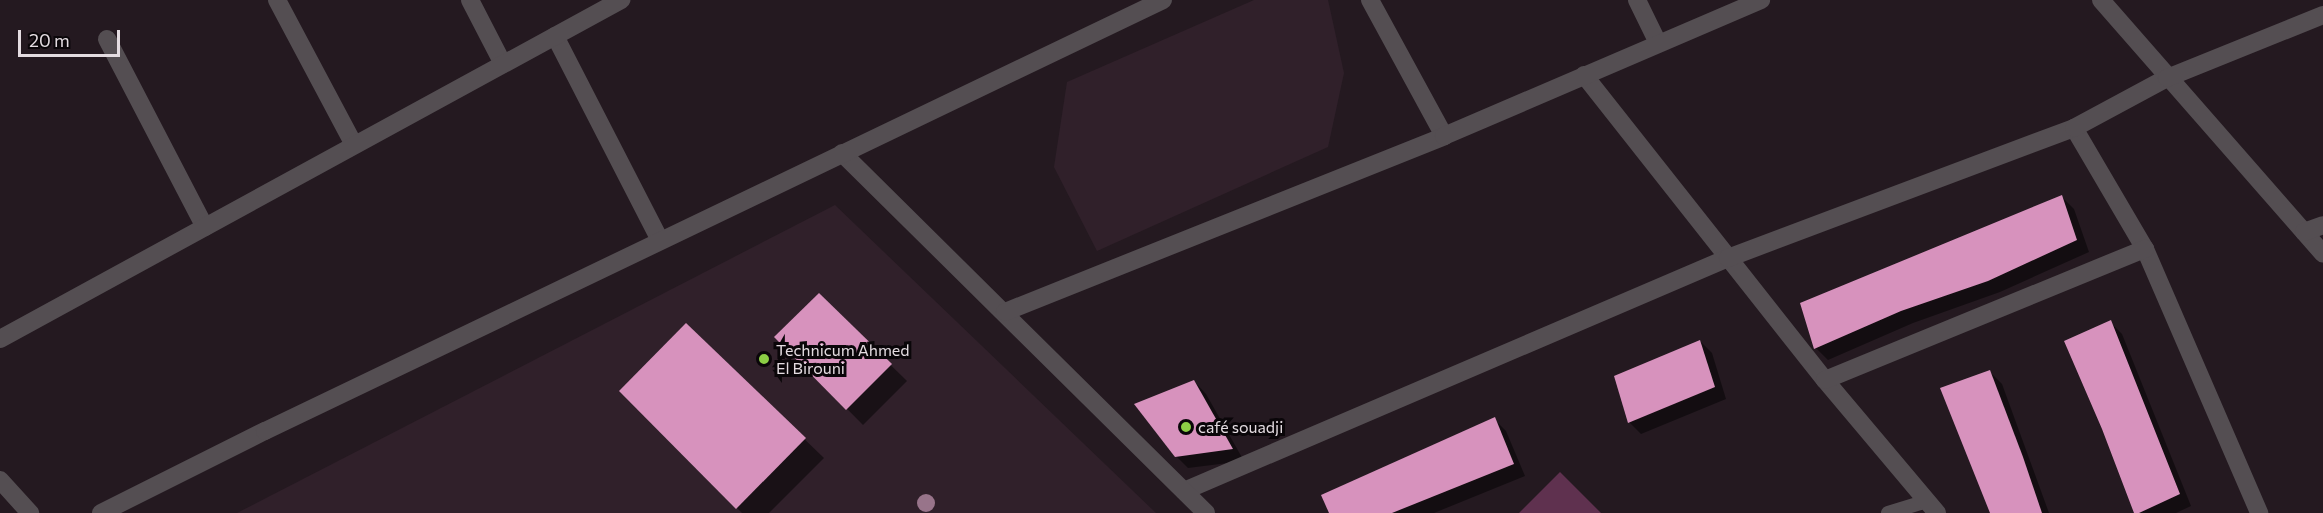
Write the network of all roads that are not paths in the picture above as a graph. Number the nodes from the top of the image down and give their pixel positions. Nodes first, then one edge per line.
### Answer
1 (276, 0) edge
2 (470, 0) edge
3 (621, 0) edge
4 (1163, 0) edge
5 (1370, 0) edge
6 (1636, 0) edge
7 (1761, 0) edge
8 (2101, 0) edge
9 (2323, 15) edge
10 (555, 36) junction
11 (107, 39) dead end
12 (1658, 43) junction
13 (503, 64) junction
14 (1584, 75) junction
15 (2167, 78) junction
16 (2074, 128) junction
17 (1444, 136) junction
18 (354, 145) junction
19 (842, 153) junction
20 (2323, 225) edge
21 (205, 227) junction
22 (2304, 232) junction
23 (660, 240) junction
24 (2145, 249) junction
25 (2323, 254) edge
26 (1728, 258) junction
27 (1005, 312) junction
28 (0, 339) edge
29 (1825, 380) junction
30 (0, 480) edge
31 (1184, 491) junction
32 (1932, 507) edge
33 (30, 513) edge
34 (101, 513) edge
35 (1206, 513) edge
36 (1888, 513) edge
37 (2259, 513) edge

1 - 18 street
2 - 13 street
3 - 10 street
4 - 19 street
5 - 17 street
6 - 12 street
7 - 12 street
8 - 15 street
9 - 15 street
10 - 13 street
10 - 23 street
11 - 21 street
12 - 14 street
13 - 18 street
14 - 17 street
14 - 26 street
15 - 16 street
15 - 22 street
16 - 24 street
16 - 26 street
17 - 27 street
18 - 21 street
19 - 23 street
19 - 27 street
20 - 22 street
21 - 28 street
22 - 25 street
23 - 34 street
24 - 29 street
24 - 37 street
26 - 29 street
26 - 31 street
27 - 31 street
29 - 32 street
30 - 33 street
31 - 35 street
32 - 36 lane

